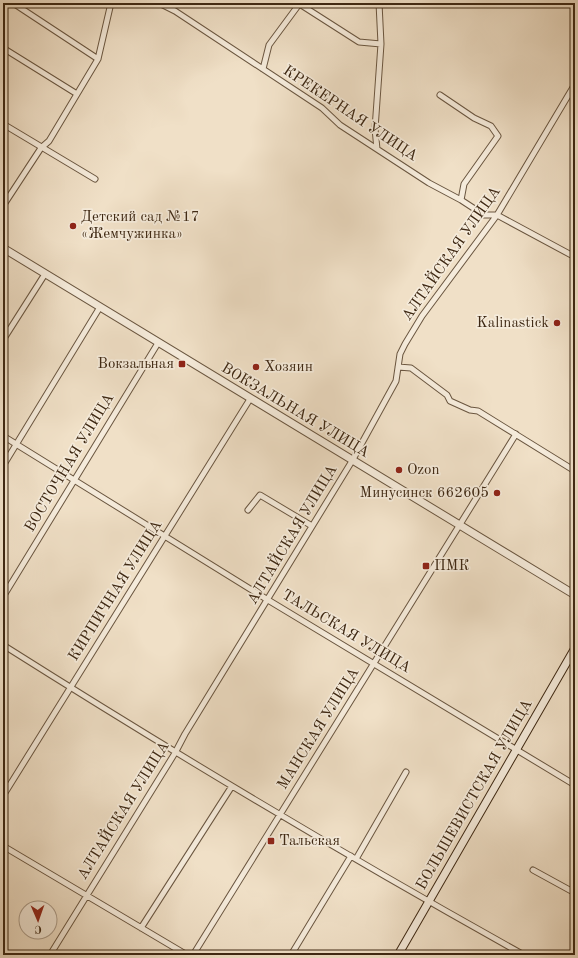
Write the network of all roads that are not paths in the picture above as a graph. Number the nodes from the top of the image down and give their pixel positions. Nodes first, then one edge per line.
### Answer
1 (13, 3) edge
2 (111, 3) edge
3 (159, 3) edge
4 (299, 3) edge
5 (379, 3) edge
6 (380, 44) junction
7 (3, 48) edge
8 (98, 59) junction
9 (263, 69) junction
10 (575, 84) edge
11 (77, 94) junction
12 (440, 95) dead end
13 (3, 124) edge
14 (41, 148) junction
15 (376, 149) junction
16 (95, 179) dead end
17 (460, 200) junction
18 (3, 206) edge
19 (497, 215) junction
20 (3, 248) edge
21 (575, 257) edge
22 (45, 274) junction
23 (100, 307) junction
24 (3, 340) edge
25 (158, 343) junction
26 (398, 367) junction
27 (250, 398) junction
28 (516, 434) junction
29 (3, 436) edge
30 (17, 444) junction
31 (352, 461) junction
32 (3, 466) edge
33 (575, 471) edge
34 (73, 480) junction
35 (248, 510) dead end
36 (460, 525) junction
37 (312, 526) junction
38 (164, 535) junction
39 (575, 595) edge
40 (3, 596) edge
41 (268, 600) junction
42 (3, 645) edge
43 (575, 648) edge
44 (374, 664) junction
45 (70, 688) junction
46 (517, 749) junction
47 (175, 753) junction
48 (406, 772) dead end
49 (575, 784) edge
50 (232, 786) junction
51 (3, 796) edge
52 (280, 814) junction
53 (3, 846) edge
54 (350, 856) junction
55 (356, 860) junction
56 (533, 870) dead end
57 (575, 893) edge
58 (86, 895) junction
59 (428, 902) junction
60 (141, 928) junction
61 (50, 955) edge
62 (187, 955) edge
63 (194, 955) edge
64 (291, 955) edge
65 (398, 955) edge
66 (524, 955) edge

1 - 8 street
2 - 8 street
3 - 9 street, КРЕКЕРНАЯ УЛИЦА
4 - 6 street
4 - 9 street
5 - 6 street
6 - 15 street
7 - 11 street
8 - 11 street
9 - 15 street, КРЕКЕРНАЯ УЛИЦА
10 - 19 street, АЛТАЙСКАЯ УЛИЦА
11 - 14 street
12 - 17 street
13 - 14 street
14 - 16 street
14 - 18 street
15 - 17 street, КРЕКЕРНАЯ УЛИЦА
17 - 19 street, КРЕКЕРНАЯ УЛИЦА
19 - 21 street, КРЕКЕРНАЯ УЛИЦА
19 - 26 street, АЛТАЙСКАЯ УЛИЦА
20 - 22 street, ВОКЗАЛЬНАЯ УЛИЦА
22 - 23 street, ВОКЗАЛЬНАЯ УЛИЦА
22 - 24 street
23 - 25 street, ВОКЗАЛЬНАЯ УЛИЦА
23 - 30 street
25 - 27 street, ВОКЗАЛЬНАЯ УЛИЦА
25 - 34 street, ВОСТОЧНАЯ УЛИЦА
26 - 28 street
26 - 31 street, АЛТАЙСКАЯ УЛИЦА
27 - 31 street, ВОКЗАЛЬНАЯ УЛИЦА
27 - 38 street, КИРПИЧНАЯ УЛИЦА
28 - 33 street
28 - 36 street, МАНСКАЯ УЛИЦА
29 - 30 street, ТАЛЬСКАЯ УЛИЦА
30 - 32 street
30 - 34 street, ТАЛЬСКАЯ УЛИЦА
31 - 36 street, ВОКЗАЛЬНАЯ УЛИЦА
31 - 37 street, АЛТАЙСКАЯ УЛИЦА
34 - 38 street, ТАЛЬСКАЯ УЛИЦА
34 - 40 street, ВОСТОЧНАЯ УЛИЦА
35 - 37 street
36 - 39 street, ВОКЗАЛЬНАЯ УЛИЦА
36 - 44 street, МАНСКАЯ УЛИЦА
37 - 41 street, АЛТАЙСКАЯ УЛИЦА
38 - 41 street, ТАЛЬСКАЯ УЛИЦА
38 - 45 street, КИРПИЧНАЯ УЛИЦА
41 - 44 street, ТАЛЬСКАЯ УЛИЦА
41 - 47 street, АЛТАЙСКАЯ УЛИЦА
42 - 45 street
43 - 46 street, БОЛЬШЕВИСТСКАЯ УЛИЦА
44 - 46 street, ТАЛЬСКАЯ УЛИЦА
44 - 52 street, МАНСКАЯ УЛИЦА
45 - 47 street
45 - 51 street, КИРПИЧНАЯ УЛИЦА
46 - 49 street, ТАЛЬСКАЯ УЛИЦА
46 - 59 street, БОЛЬШЕВИСТСКАЯ УЛИЦА
47 - 50 street
47 - 58 street, АЛТАЙСКАЯ УЛИЦА
48 - 55 street
50 - 52 street
50 - 60 street
52 - 54 street
52 - 63 street, МАНСКАЯ УЛИЦА
53 - 58 street
54 - 55 street
54 - 64 street
55 - 59 street
56 - 57 street
58 - 60 street
58 - 61 street, АЛТАЙСКАЯ УЛИЦА
59 - 65 street, БОЛЬШЕВИСТСКАЯ УЛИЦА
59 - 66 street
60 - 62 street

